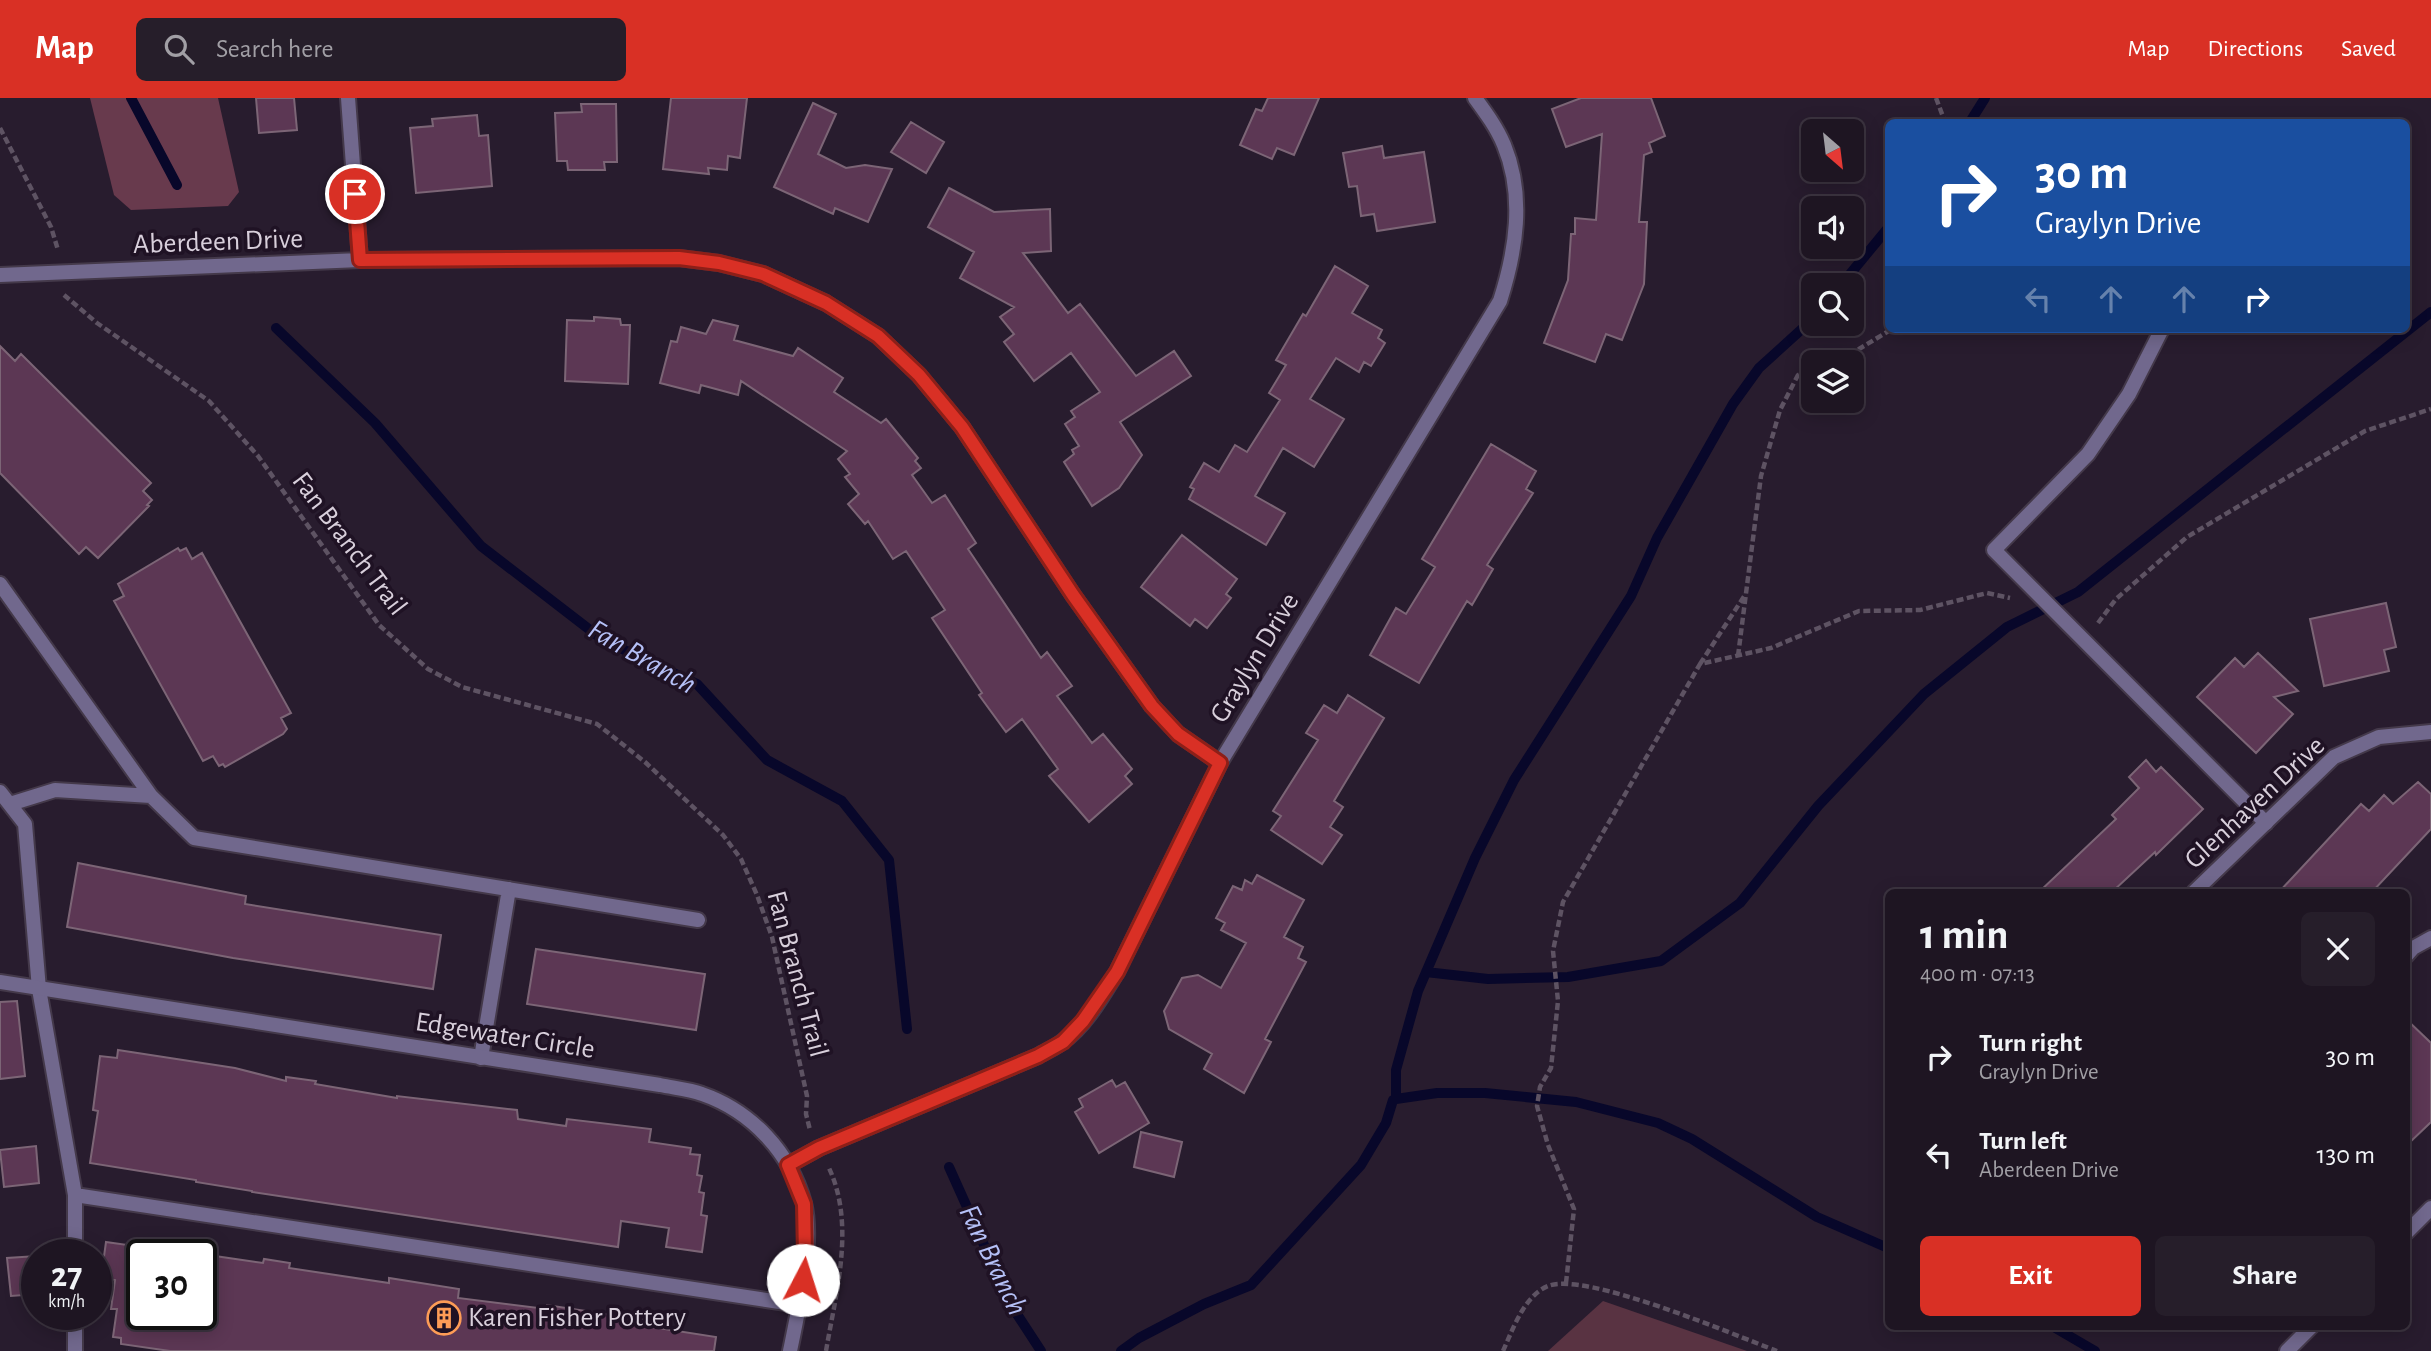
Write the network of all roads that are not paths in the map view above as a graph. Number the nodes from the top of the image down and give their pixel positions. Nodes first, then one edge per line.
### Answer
1 (348, 98) edge
2 (1475, 98) edge
3 (360, 260) junction
4 (0, 275) edge
5 (2160, 333) edge
6 (0, 584) edge
7 (2431, 732) edge
8 (1220, 763) junction
9 (0, 792) edge
10 (151, 796) junction
11 (10, 804) junction
12 (2266, 823) junction
13 (509, 889) junction
14 (2197, 889) edge
15 (698, 920) dead end
16 (2431, 938) edge
17 (2410, 953) edge
18 (0, 982) edge
19 (39, 989) junction
20 (481, 1058) junction
21 (788, 1165) junction
22 (75, 1195) junction
23 (2431, 1208) edge
24 (2410, 1229) edge
25 (75, 1239) edge
26 (799, 1306) junction
27 (75, 1330) edge
28 (2308, 1330) edge
29 (75, 1351) edge
30 (790, 1351) edge
31 (2287, 1351) edge

1 - 3 street
2 - 8 street, Graylyn Drive
3 - 4 street, Aberdeen Drive
3 - 8 street, Aberdeen Drive
5 - 12 street
6 - 10 street
7 - 12 street, Glenhaven Drive
8 - 21 street, Graylyn Drive
9 - 11 street
10 - 11 street
10 - 13 street
11 - 19 street
12 - 14 street, Glenhaven Drive
13 - 15 street
13 - 20 street
16 - 17 street
18 - 19 street, Edgewater Circle
19 - 20 street, Edgewater Circle
19 - 22 street
20 - 21 street, Edgewater Circle
21 - 26 street, Edgewater Circle
22 - 25 street
22 - 26 street
23 - 24 street
26 - 30 street, Edgewater Circle
27 - 29 street
28 - 31 street

